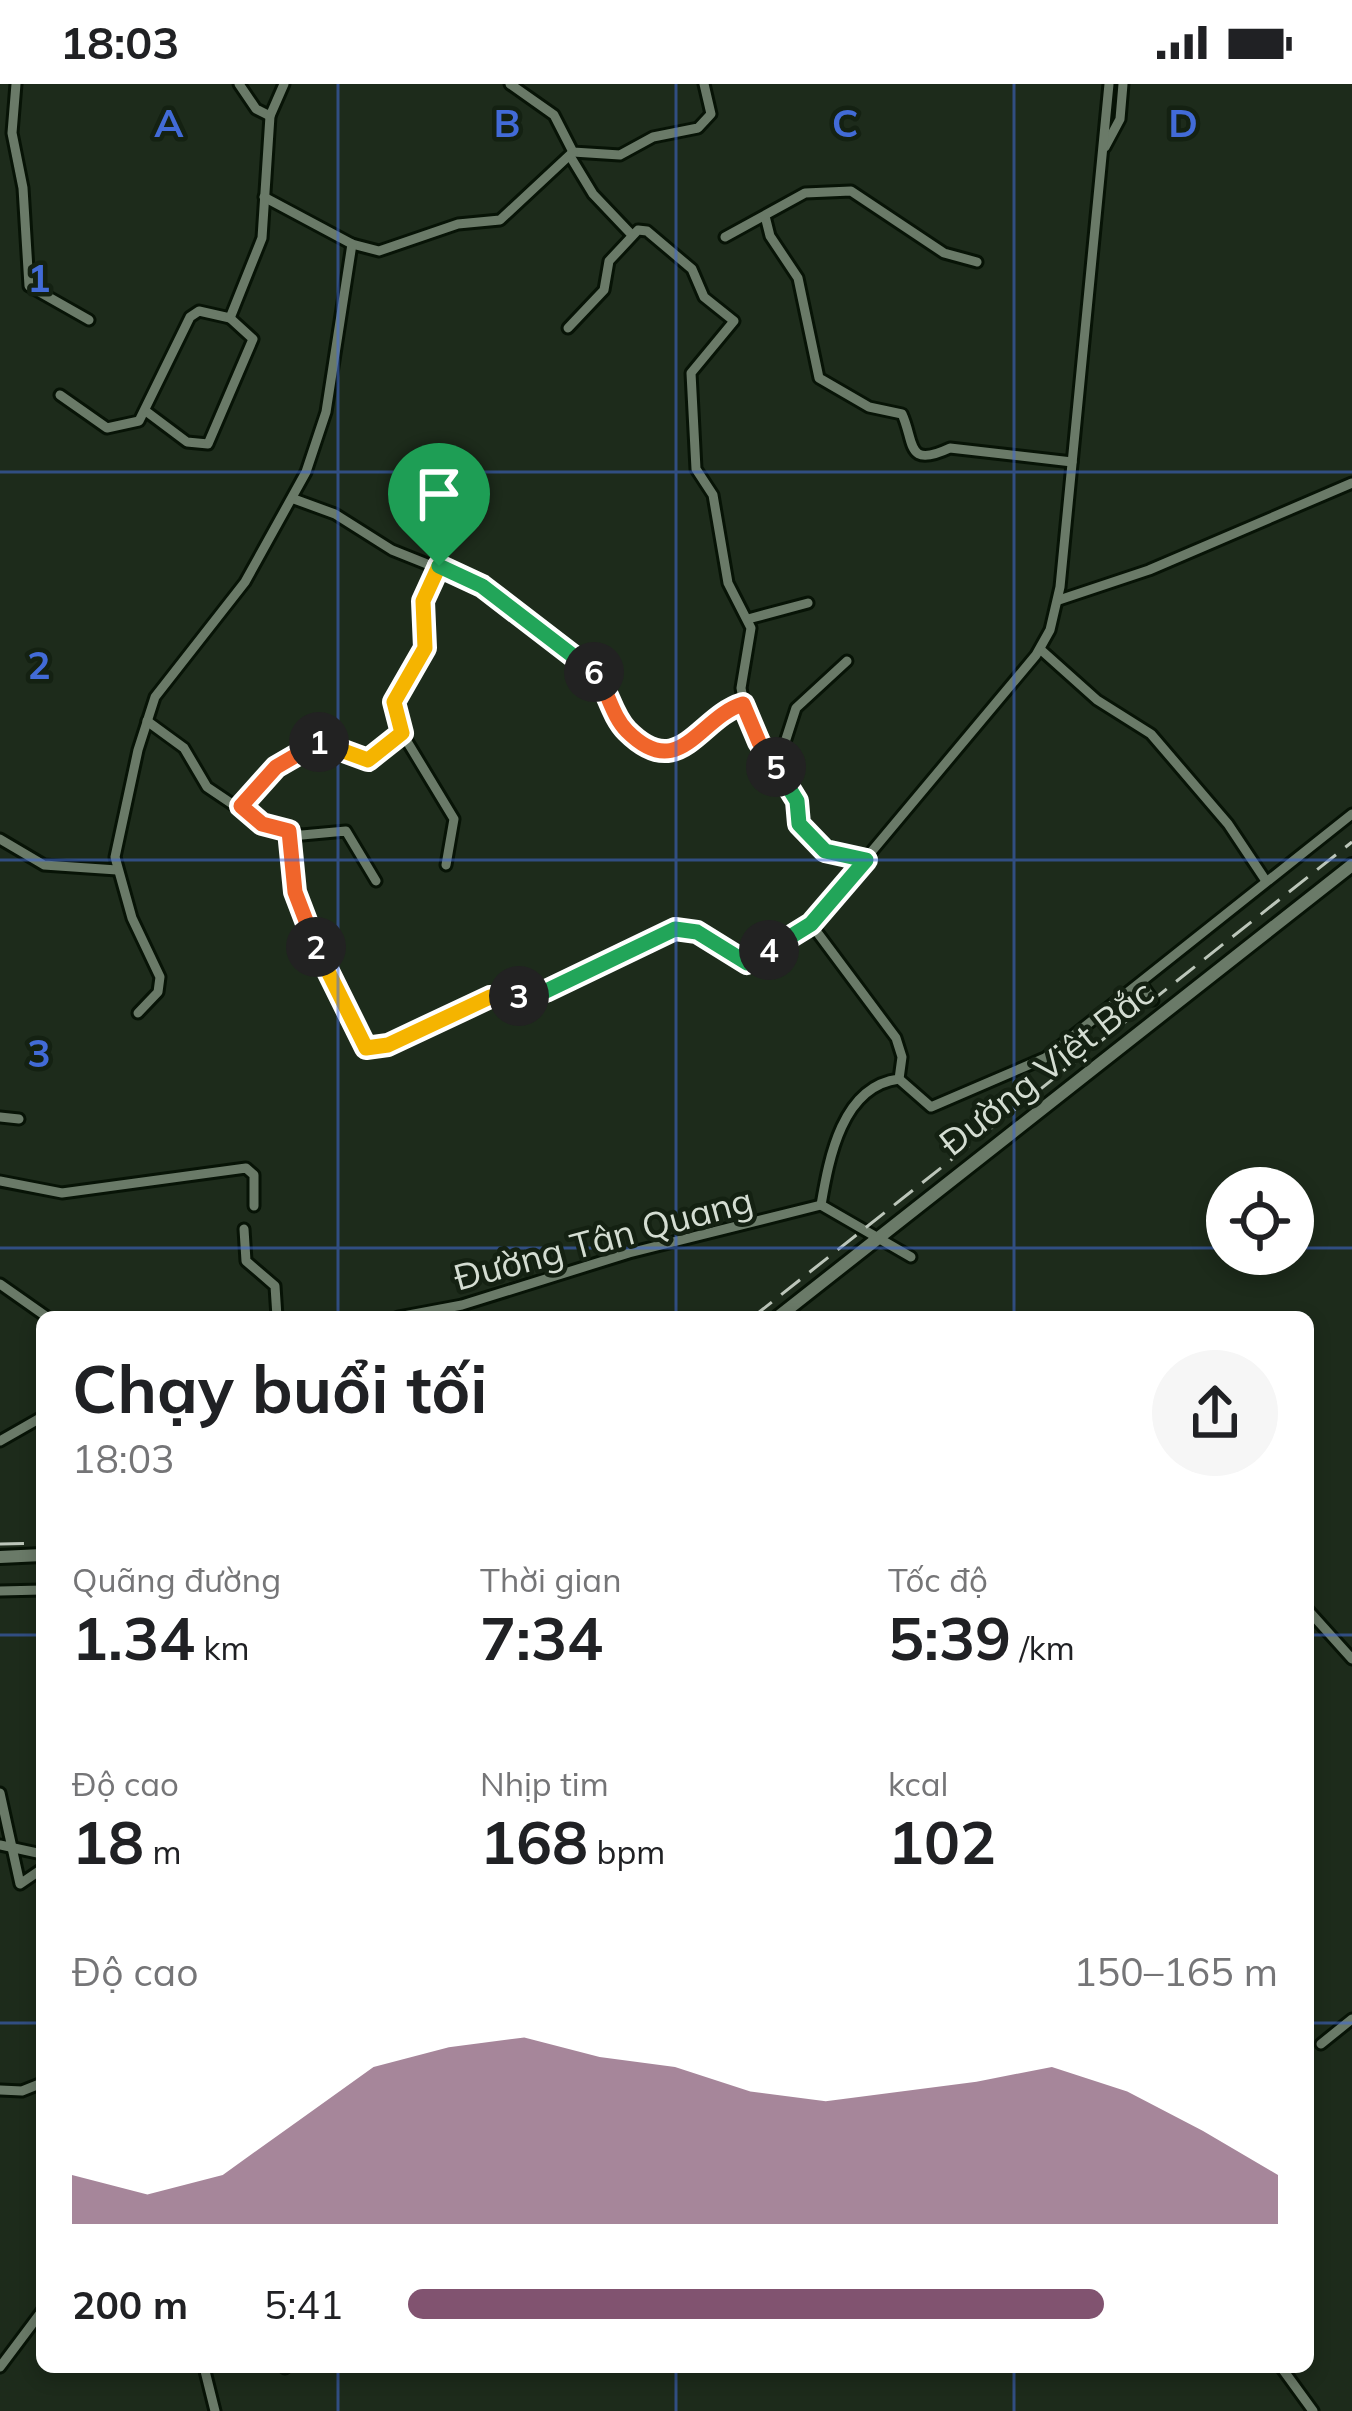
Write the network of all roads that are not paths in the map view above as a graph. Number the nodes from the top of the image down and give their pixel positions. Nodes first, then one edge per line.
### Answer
1 (16, 84) edge
2 (238, 84) edge
3 (284, 84) edge
4 (510, 84) edge
5 (704, 84) edge
6 (1109, 84) edge
7 (1124, 84) edge
8 (270, 116) junction
9 (1106, 147) junction
10 (572, 154) junction
11 (264, 196) junction
12 (765, 216) junction
13 (631, 234) junction
14 (725, 237) dead end
15 (352, 244) junction
16 (977, 262) dead end
17 (230, 318) junction
18 (89, 320) dead end
19 (568, 328) dead end
20 (60, 395) dead end
21 (147, 412) junction
22 (1072, 463) junction
23 (1352, 483) edge
24 (294, 499) junction
25 (439, 566) junction
26 (1059, 601) junction
27 (808, 603) dead end
28 (748, 619) junction
29 (1040, 649) junction
30 (848, 661) dead end
31 (743, 704) junction
32 (147, 721) junction
33 (402, 733) junction
34 (777, 767) junction
35 (241, 806) junction
36 (1352, 814) edge
37 (289, 831) junction
38 (0, 839) edge
39 (866, 860) junction
40 (446, 865) dead end
41 (117, 870) junction
42 (1350, 873) edge
43 (1266, 880) junction
44 (376, 881) dead end
45 (811, 924) junction
46 (1141, 983) junction
47 (1153, 1000) dead end
48 (138, 1013) dead end
49 (898, 1079) junction
50 (0, 1117) edge
51 (19, 1119) dead end
52 (0, 1181) edge
53 (821, 1205) junction
54 (254, 1206) dead end
55 (244, 1229) dead end
56 (880, 1238) junction
57 (911, 1257) dead end
58 (0, 1284) edge
59 (38, 1311) edge
60 (276, 1311) edge
61 (430, 1311) edge
62 (786, 1311) edge
63 (36, 1420) edge
64 (0, 1441) edge
65 (36, 1555) edge
66 (0, 1557) edge
67 (36, 1590) edge
68 (0, 1592) edge
69 (1314, 1617) edge
70 (1352, 1659) edge
71 (0, 1793) edge
72 (6, 1846) edge
73 (36, 1853) edge
74 (36, 1873) edge
75 (1352, 2019) edge
76 (1321, 2044) dead end
77 (36, 2085) edge
78 (0, 2090) edge
79 (36, 2319) edge
80 (0, 2367) edge
81 (206, 2373) edge
82 (1285, 2373) edge
83 (215, 2411) edge
84 (1313, 2411) edge

1 - 18 street
2 - 8 street
3 - 8 street
4 - 10 street
5 - 10 street
6 - 9 street
7 - 9 street
8 - 11 street
9 - 22 street
10 - 13 street
10 - 15 street
11 - 15 street
11 - 17 street
12 - 14 street
12 - 16 street
12 - 22 street
13 - 19 street
13 - 28 street
15 - 24 street
17 - 21 street
17 - 21 street
20 - 21 street
22 - 26 street
23 - 26 street
24 - 25 street
24 - 32 street
25 - 31 street
25 - 33 street
26 - 29 street
27 - 28 street
28 - 31 street
29 - 39 street
29 - 43 street
30 - 34 street
31 - 34 street
32 - 35 street
32 - 41 street
33 - 35 street
33 - 40 street
34 - 39 street
35 - 37 street
36 - 43 street
37 - 44 street
37 - 45 street
38 - 41 street
39 - 45 street
41 - 48 street
42 - 56 main road, Đường Việt Bắc
43 - 46 street
45 - 49 street
46 - 47 street
46 - 49 street
49 - 53 street
50 - 51 street
52 - 54 street
53 - 56 street
53 - 61 street, Đường Tân Quang
55 - 60 street
56 - 57 street
56 - 62 main road, Đường Việt Bắc
58 - 59 street
63 - 64 street
65 - 66 main road
67 - 68 street
69 - 70 street
71 - 72 street
72 - 73 street
72 - 74 street
75 - 76 street
77 - 78 street
79 - 80 street
81 - 83 street
82 - 84 street

